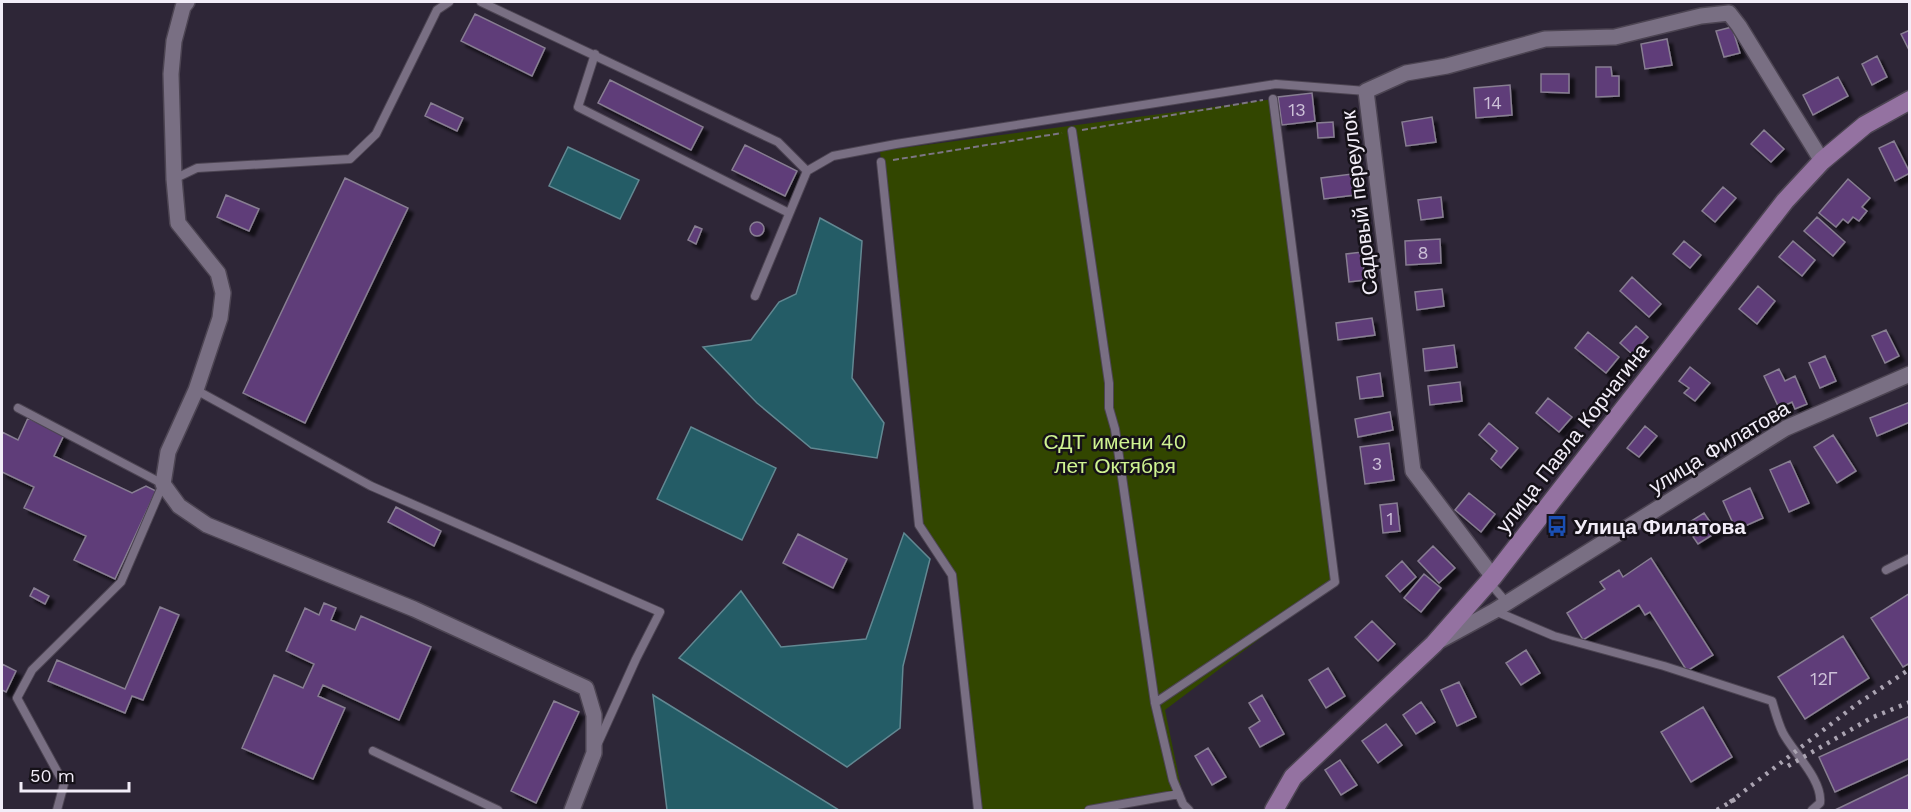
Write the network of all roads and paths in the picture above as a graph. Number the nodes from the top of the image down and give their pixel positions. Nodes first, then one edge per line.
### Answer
1 (187, 2) edge
2 (449, 2) edge
3 (481, 2) edge
4 (595, 54) junction
5 (1366, 91) junction
6 (1273, 99) dead end
7 (1910, 100) edge
8 (1072, 131) dead end
9 (1822, 161) junction
10 (881, 162) dead end
11 (807, 171) junction
12 (174, 179) junction
13 (789, 213) junction
14 (755, 296) dead end
15 (1910, 374) edge
16 (196, 390) junction
17 (18, 408) dead end
18 (163, 484) junction
19 (1910, 558) edge
20 (1886, 570) dead end
21 (1491, 580) junction
22 (1500, 607) junction
23 (1434, 644) junction
24 (1155, 703) junction
25 (373, 751) dead end
26 (594, 753) junction
27 (1179, 794) junction
28 (57, 810) edge
29 (498, 810) edge
30 (572, 810) edge
31 (978, 810) edge
32 (1089, 810) edge
33 (1189, 810) edge
34 (1274, 810) edge
35 (1812, 810) edge

1 - 12 street
2 - 12 lane
3 - 4 lane
4 - 11 lane
4 - 13 lane
5 - 9 street, Садовый переулок
5 - 11 lane
5 - 21 street, Садовый переулок
6 - 24 lane
7 - 9 main road, улица Павла Корчагина
8 - 24 lane
9 - 21 main road, улица Павла Корчагина
10 - 31 lane
11 - 13 lane
12 - 16 street
13 - 14 lane
15 - 22 street, улица Филатова
16 - 18 street
16 - 26 lane
17 - 18 lane
18 - 26 street
18 - 28 lane
19 - 20 lane
21 - 22 lane
21 - 23 main road, улица Павла Корчагина
22 - 23 street, улица Филатова
22 - 35 lane
23 - 34 main road, улица Павла Корчагина
24 - 27 lane
25 - 29 lane
26 - 30 street
27 - 32 lane
27 - 33 lane

